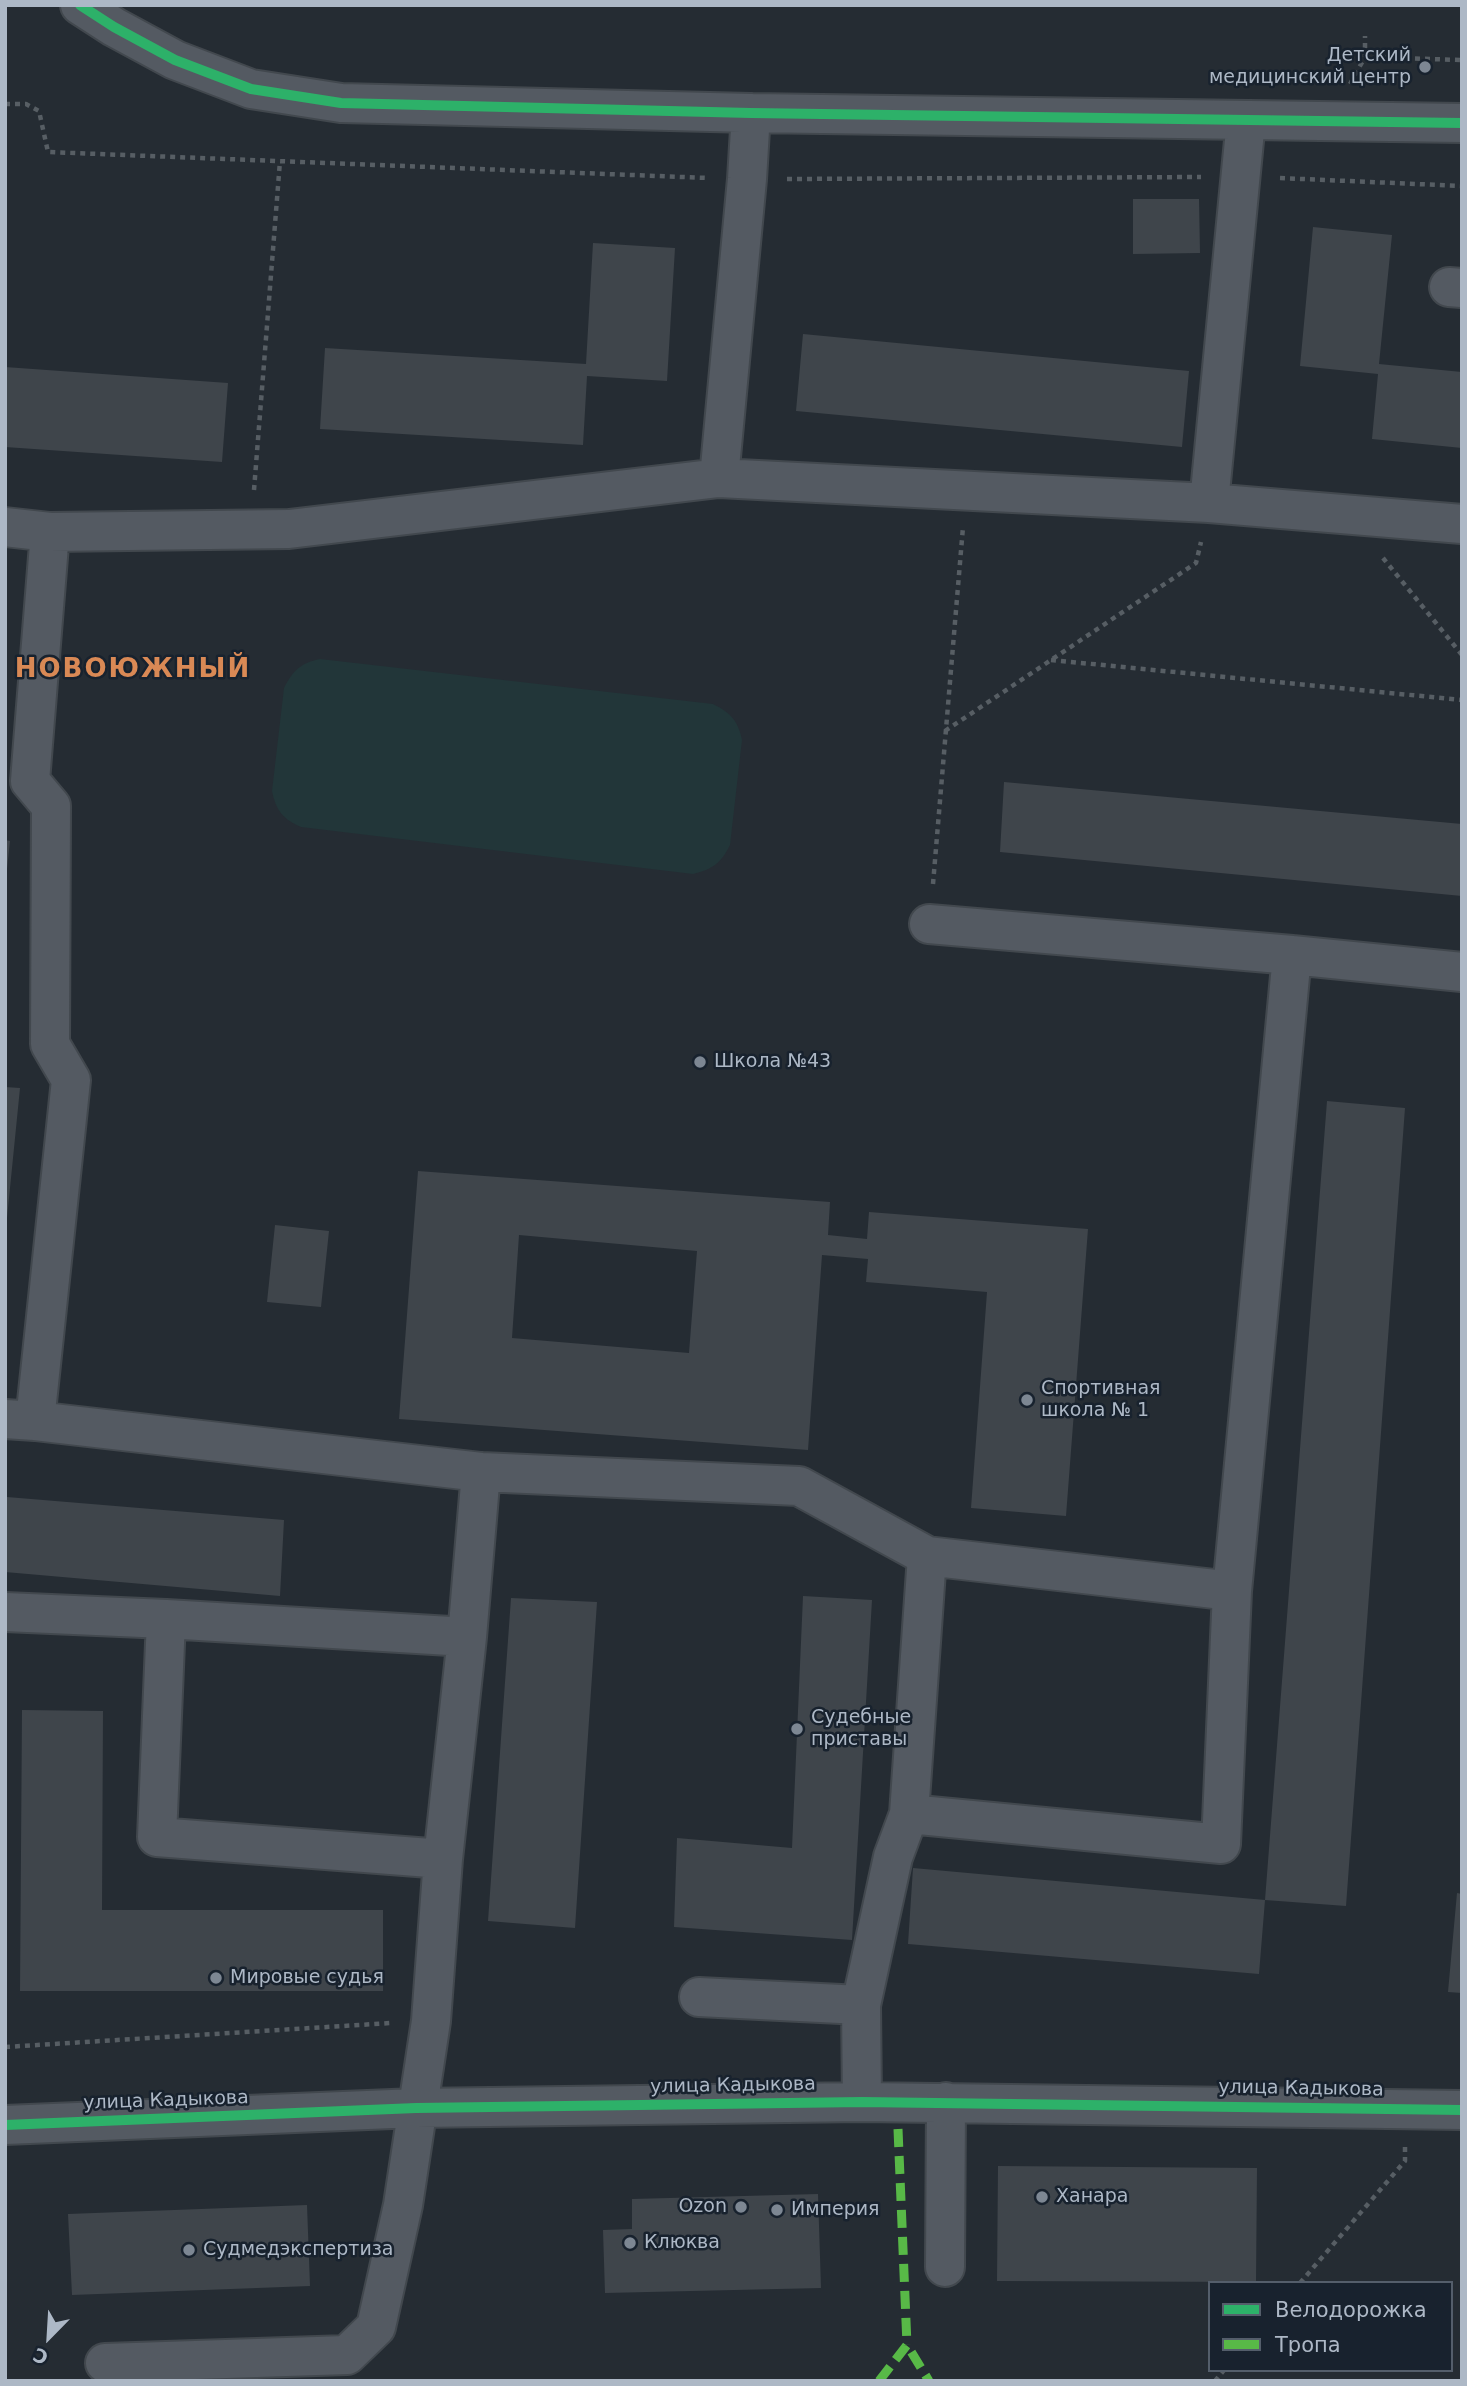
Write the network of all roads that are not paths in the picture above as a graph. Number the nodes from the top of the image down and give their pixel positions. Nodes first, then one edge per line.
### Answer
1 (80, 5) edge
2 (751, 113) junction
3 (1246, 120) junction
4 (1462, 123) edge
5 (719, 478) junction
6 (1209, 503) junction
7 (1462, 524) edge
8 (5, 527) edge
9 (50, 532) junction
10 (929, 924) road end
11 (1292, 955) junction
12 (1462, 972) edge
13 (20, 1420) edge
14 (481, 1472) junction
15 (927, 1556) junction
16 (1232, 1591) junction
17 (5, 1612) edge
18 (166, 1619) junction
19 (467, 1637) junction
20 (909, 1814) junction
21 (443, 1860) junction
22 (699, 1997) dead end
23 (861, 2005) junction
24 (862, 2102) junction
25 (946, 2102) junction
26 (416, 2108) junction
27 (1462, 2110) edge
28 (5, 2125) edge
29 (945, 2267) dead end
30 (106, 2363) dead end

1 - 2 street
2 - 3 street
2 - 5 street
3 - 4 street
3 - 6 street
5 - 6 street
5 - 9 street
6 - 7 street
8 - 9 street
9 - 13 street
10 - 11 street
11 - 12 street
11 - 16 street
13 - 14 street
14 - 15 street
14 - 19 street
15 - 16 street
15 - 20 street
16 - 20 street
17 - 18 street
18 - 19 street
18 - 21 street
19 - 21 street
20 - 23 street
21 - 26 street
22 - 23 street
23 - 24 street
24 - 25 street, улица Кадыкова
24 - 26 street, улица Кадыкова
25 - 27 street, улица Кадыкова
25 - 29 street
26 - 28 street, улица Кадыкова
26 - 30 street

